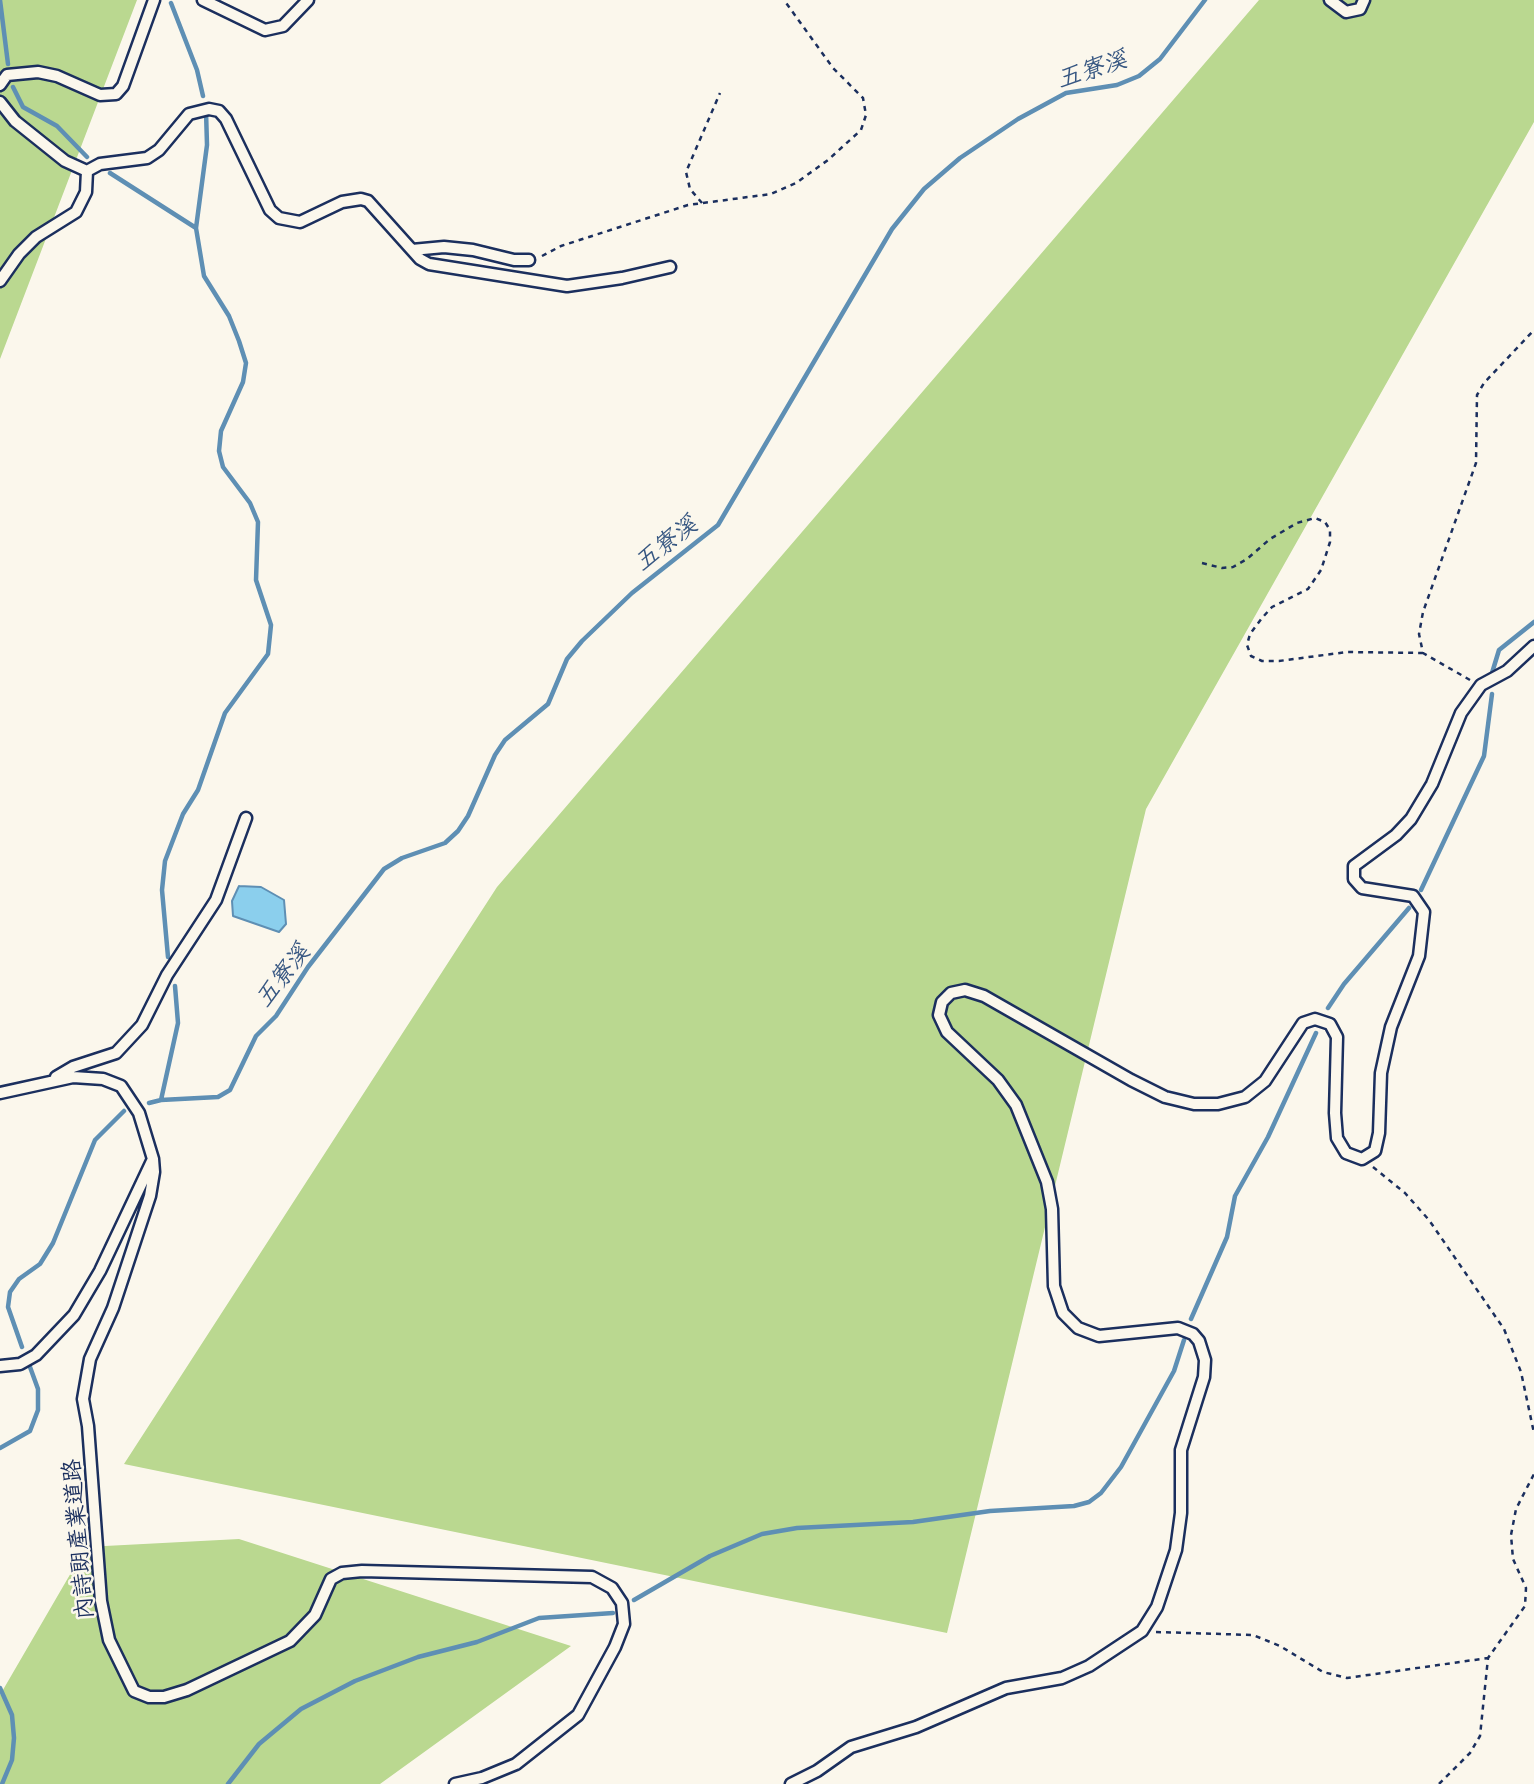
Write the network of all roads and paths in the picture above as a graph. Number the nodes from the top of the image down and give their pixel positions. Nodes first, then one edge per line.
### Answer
1 (154, 0) edge
2 (203, 0) edge
3 (308, 0) edge
4 (784, 0) edge
5 (1330, 0) edge
6 (1364, 0) edge
7 (0, 85) edge
8 (720, 93) dead end
9 (0, 102) edge
10 (87, 171) junction
11 (702, 203) junction
12 (412, 250) junction
13 (529, 260) joint
14 (670, 267) dead end
15 (0, 281) edge
16 (1534, 330) edge
17 (1202, 563) dead end
18 (1534, 646) edge
19 (1423, 653) junction
20 (1481, 685) junction
21 (246, 818) dead end
22 (53, 1080) junction
23 (0, 1093) edge
24 (153, 1159) junction
25 (1362, 1159) junction
26 (0, 1366) edge
27 (1534, 1433) edge
28 (1534, 1474) edge
29 (1142, 1631) junction
30 (1488, 1658) junction
31 (456, 1784) edge
32 (791, 1784) edge
33 (1439, 1784) edge

1 - 7 lane
2 - 3 lane
4 - 11 path
5 - 6 lane
8 - 11 path
9 - 10 lane
10 - 12 lane
10 - 15 lane
11 - 13 path
12 - 13 lane
12 - 14 lane
16 - 19 path
17 - 19 path
18 - 20 lane
19 - 20 path
20 - 25 lane
21 - 22 lane
22 - 23 lane, 內詩朗產業道路
22 - 24 lane, 內詩朗產業道路
24 - 26 lane
24 - 31 lane, 內詩朗產業道路
25 - 27 path
25 - 29 lane
28 - 30 path
29 - 30 path
29 - 32 lane
30 - 33 path

